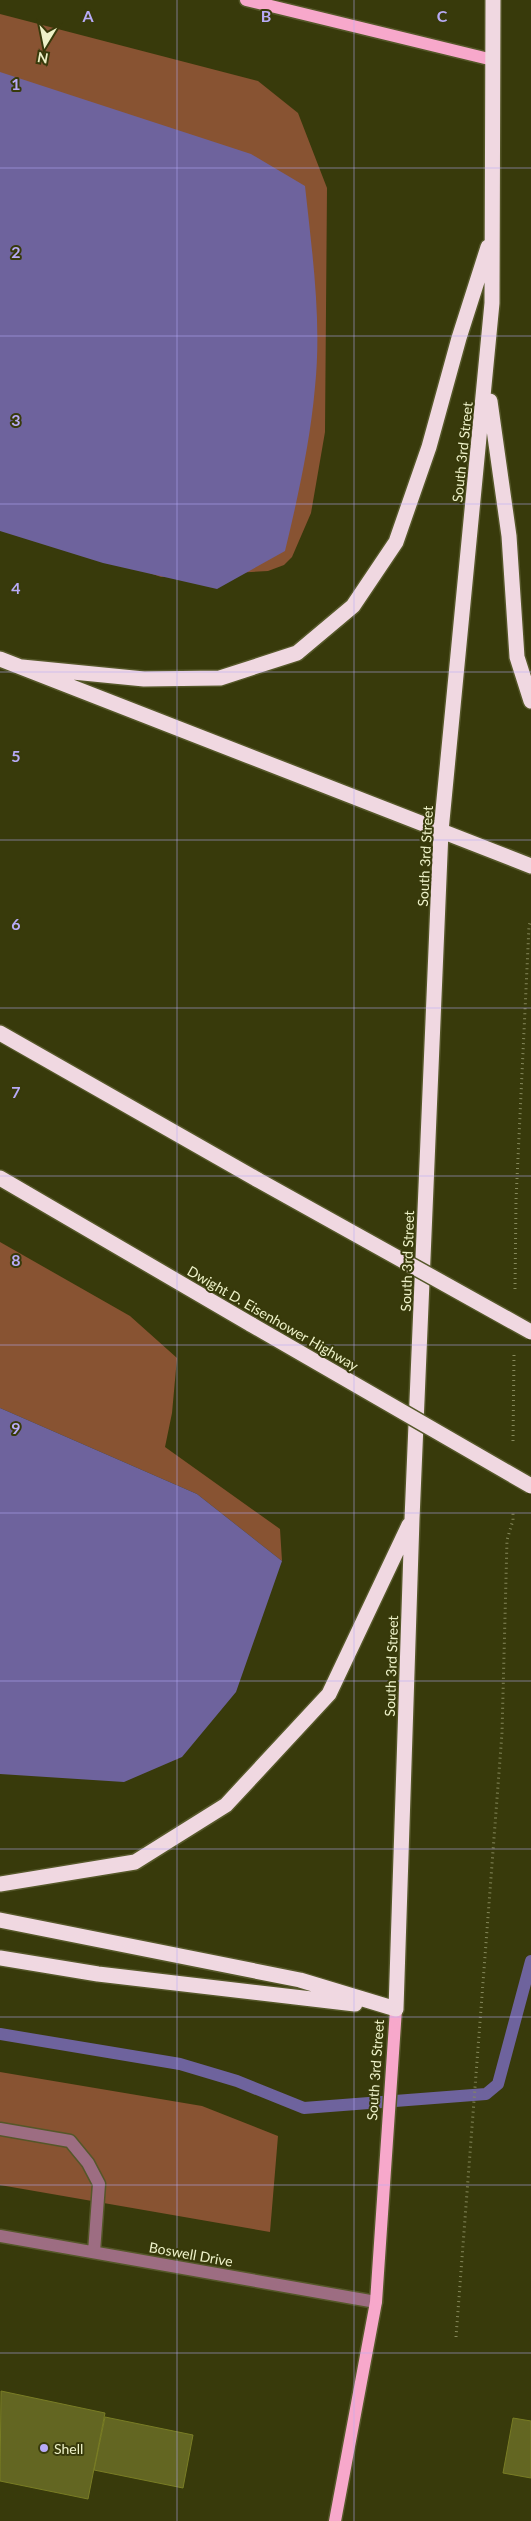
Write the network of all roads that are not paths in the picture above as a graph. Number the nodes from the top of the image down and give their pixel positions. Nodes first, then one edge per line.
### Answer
1 (246, 0) edge
2 (492, 0) edge
3 (493, 60) junction
4 (492, 234) junction
5 (486, 377) junction
6 (0, 659) edge
7 (22, 667) junction
8 (531, 700) edge
9 (441, 831) junction
10 (531, 866) edge
11 (0, 1033) edge
12 (0, 1178) edge
13 (531, 1332) edge
14 (531, 1486) edge
15 (412, 1519) junction
16 (0, 1884) edge
17 (0, 1920) edge
18 (0, 1958) edge
19 (396, 2009) junction
20 (0, 2129) edge
21 (0, 2236) edge
22 (94, 2252) junction
23 (376, 2302) junction
24 (334, 2521) edge

1 - 3 main road
2 - 3 highway, South 3rd Street
3 - 4 highway, South 3rd Street
4 - 5 highway, South 3rd Street
4 - 7 highway
5 - 8 highway
5 - 9 highway, South 3rd Street
6 - 7 highway
7 - 9 highway
9 - 10 highway
9 - 15 highway, South 3rd Street
11 - 13 highway, bridge
12 - 14 highway, Dwight D. Eisenhower Highway, bridge
15 - 16 highway
15 - 19 highway, South 3rd Street
17 - 19 highway
18 - 19 highway
19 - 23 main road, South 3rd Street
20 - 22 street
21 - 22 street, Boswell Drive
22 - 23 street, Boswell Drive
23 - 24 main road, South 3rd Street

